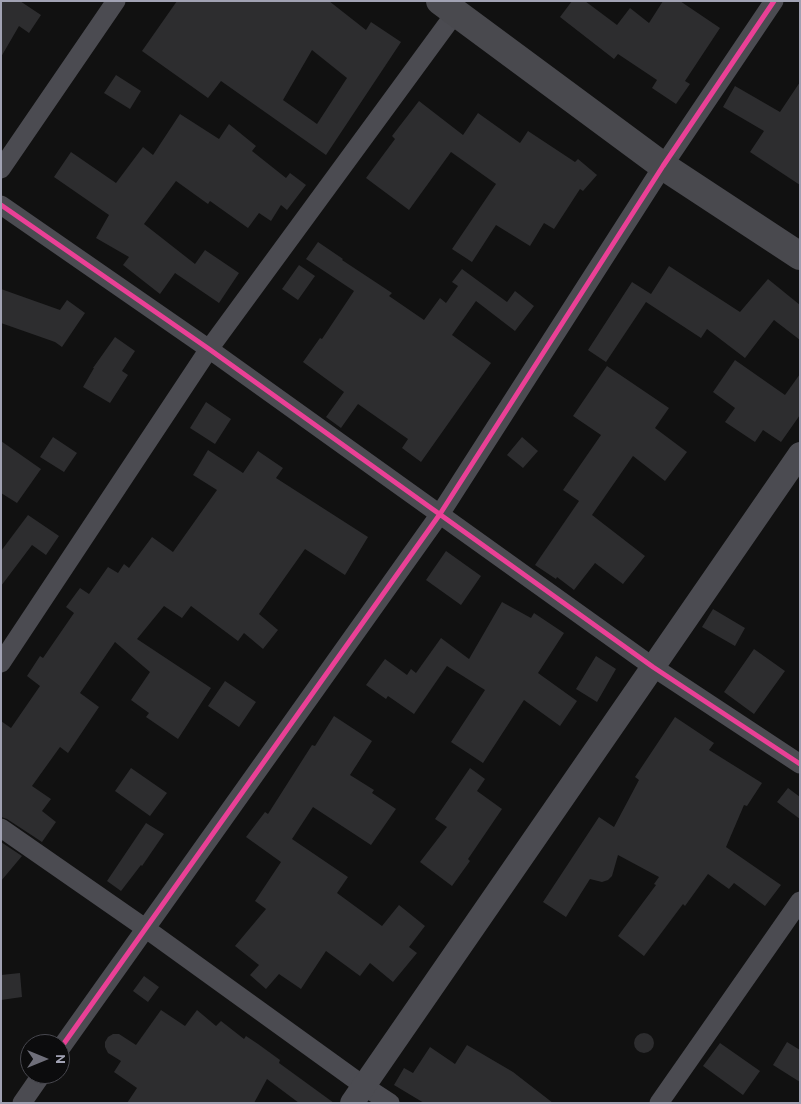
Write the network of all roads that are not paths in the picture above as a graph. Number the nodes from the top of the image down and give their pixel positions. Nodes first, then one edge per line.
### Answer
1 (116, 1) edge
2 (774, 1) edge
3 (448, 7) edge
4 (663, 166) junction
5 (1, 169) edge
6 (1, 205) edge
7 (800, 256) edge
8 (209, 349) junction
9 (800, 454) edge
10 (440, 514) junction
11 (1, 663) edge
12 (653, 667) junction
13 (800, 764) edge
14 (1, 828) edge
15 (800, 901) edge
16 (145, 928) junction
17 (70, 1035) edge
18 (35, 1084) edge
19 (358, 1095) edge
20 (22, 1103) edge
21 (390, 1103) edge
22 (659, 1103) edge

1 - 5 street
2 - 4 street
3 - 4 main road
3 - 8 street
4 - 7 main road
4 - 10 street
6 - 8 street
8 - 10 street
8 - 11 street
9 - 12 street
10 - 12 street
10 - 16 street
12 - 13 street
12 - 19 street
14 - 16 street
15 - 22 street
16 - 17 street
16 - 19 street
18 - 20 street
19 - 21 street

